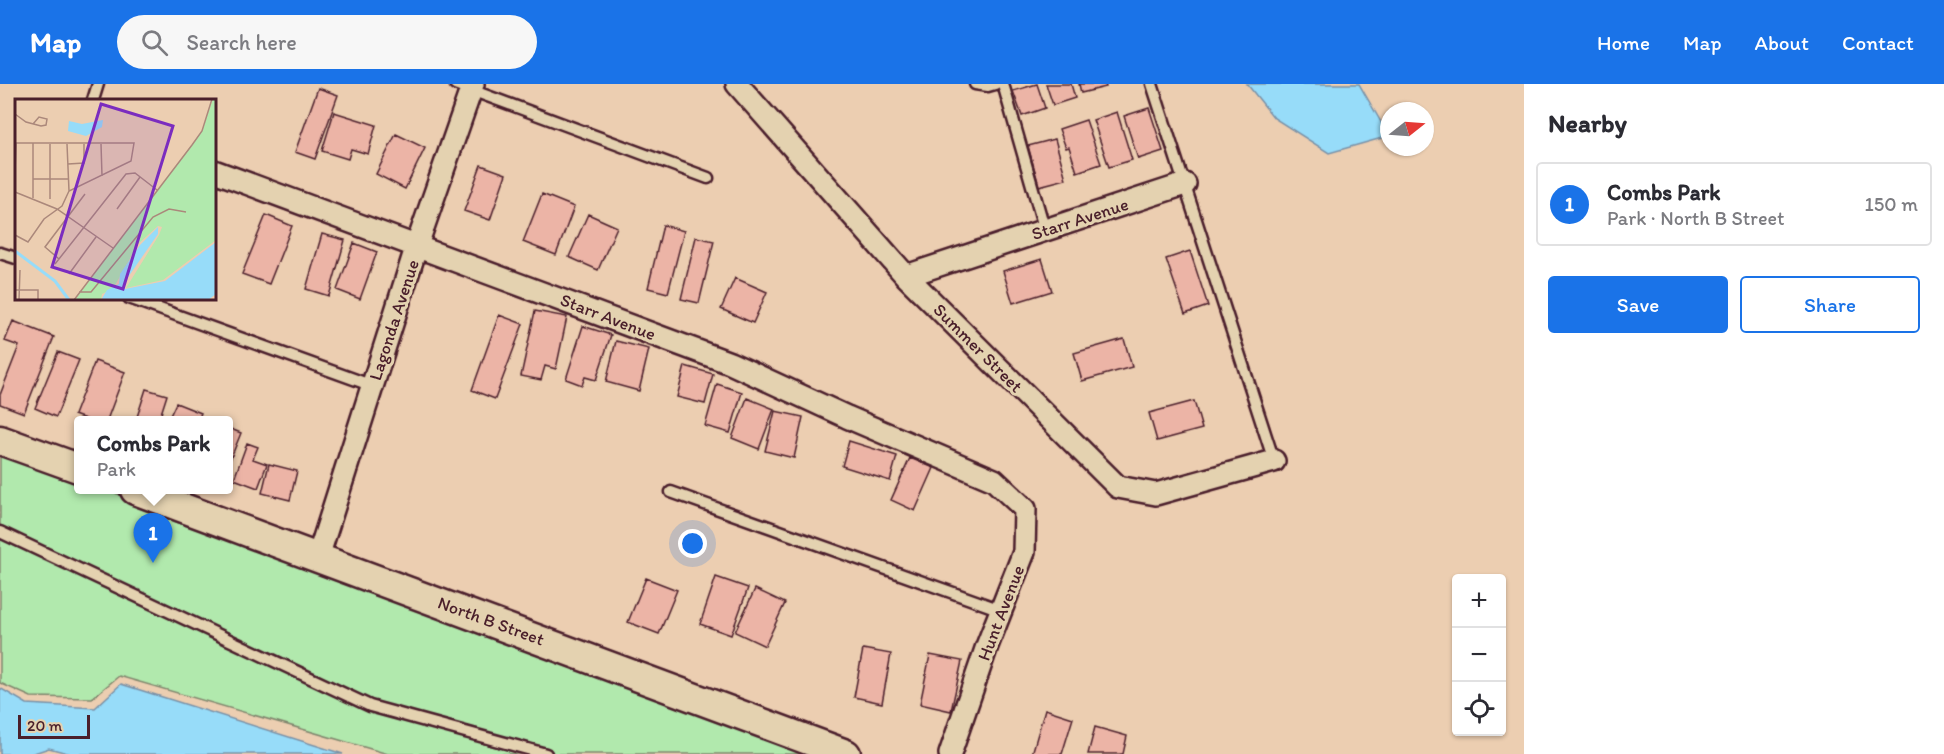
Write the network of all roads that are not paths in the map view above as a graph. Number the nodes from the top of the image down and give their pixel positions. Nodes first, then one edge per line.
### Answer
1 (98, 84) edge
2 (737, 84) edge
3 (975, 84) edge
4 (995, 84) edge
5 (1003, 84) edge
6 (1152, 84) edge
7 (466, 86) edge
8 (93, 99) edge
9 (216, 172) edge
10 (708, 178) dead end
11 (1185, 184) junction
12 (1045, 231) junction
13 (417, 245) junction
14 (0, 253) edge
15 (15, 258) edge
16 (906, 276) junction
17 (135, 300) edge
18 (373, 386) junction
19 (0, 440) edge
20 (1274, 461) joint
21 (74, 467) edge
22 (994, 480) joint
23 (671, 492) dead end
24 (148, 494) edge
25 (0, 532) edge
26 (318, 557) junction
27 (1001, 610) junction
28 (546, 754) edge
29 (846, 754) edge
30 (950, 754) edge

1 - 8 lane
2 - 16 street, Summer Street
3 - 4 lane
5 - 12 lane
6 - 11 lane
7 - 10 lane
7 - 13 street, Lagonda Avenue
9 - 13 street, Starr Avenue
11 - 12 street, Starr Avenue
11 - 20 lane
12 - 16 street, Starr Avenue
13 - 18 street, Lagonda Avenue
13 - 22 street, Starr Avenue
14 - 15 lane
16 - 20 street, Summer Street
17 - 18 lane
18 - 26 street, Lagonda Avenue
19 - 21 main road
22 - 27 street, Hunt Avenue
23 - 27 lane
24 - 26 main road, North B Street
25 - 28 lane
26 - 29 main road, North B Street
27 - 30 street, Hunt Avenue

